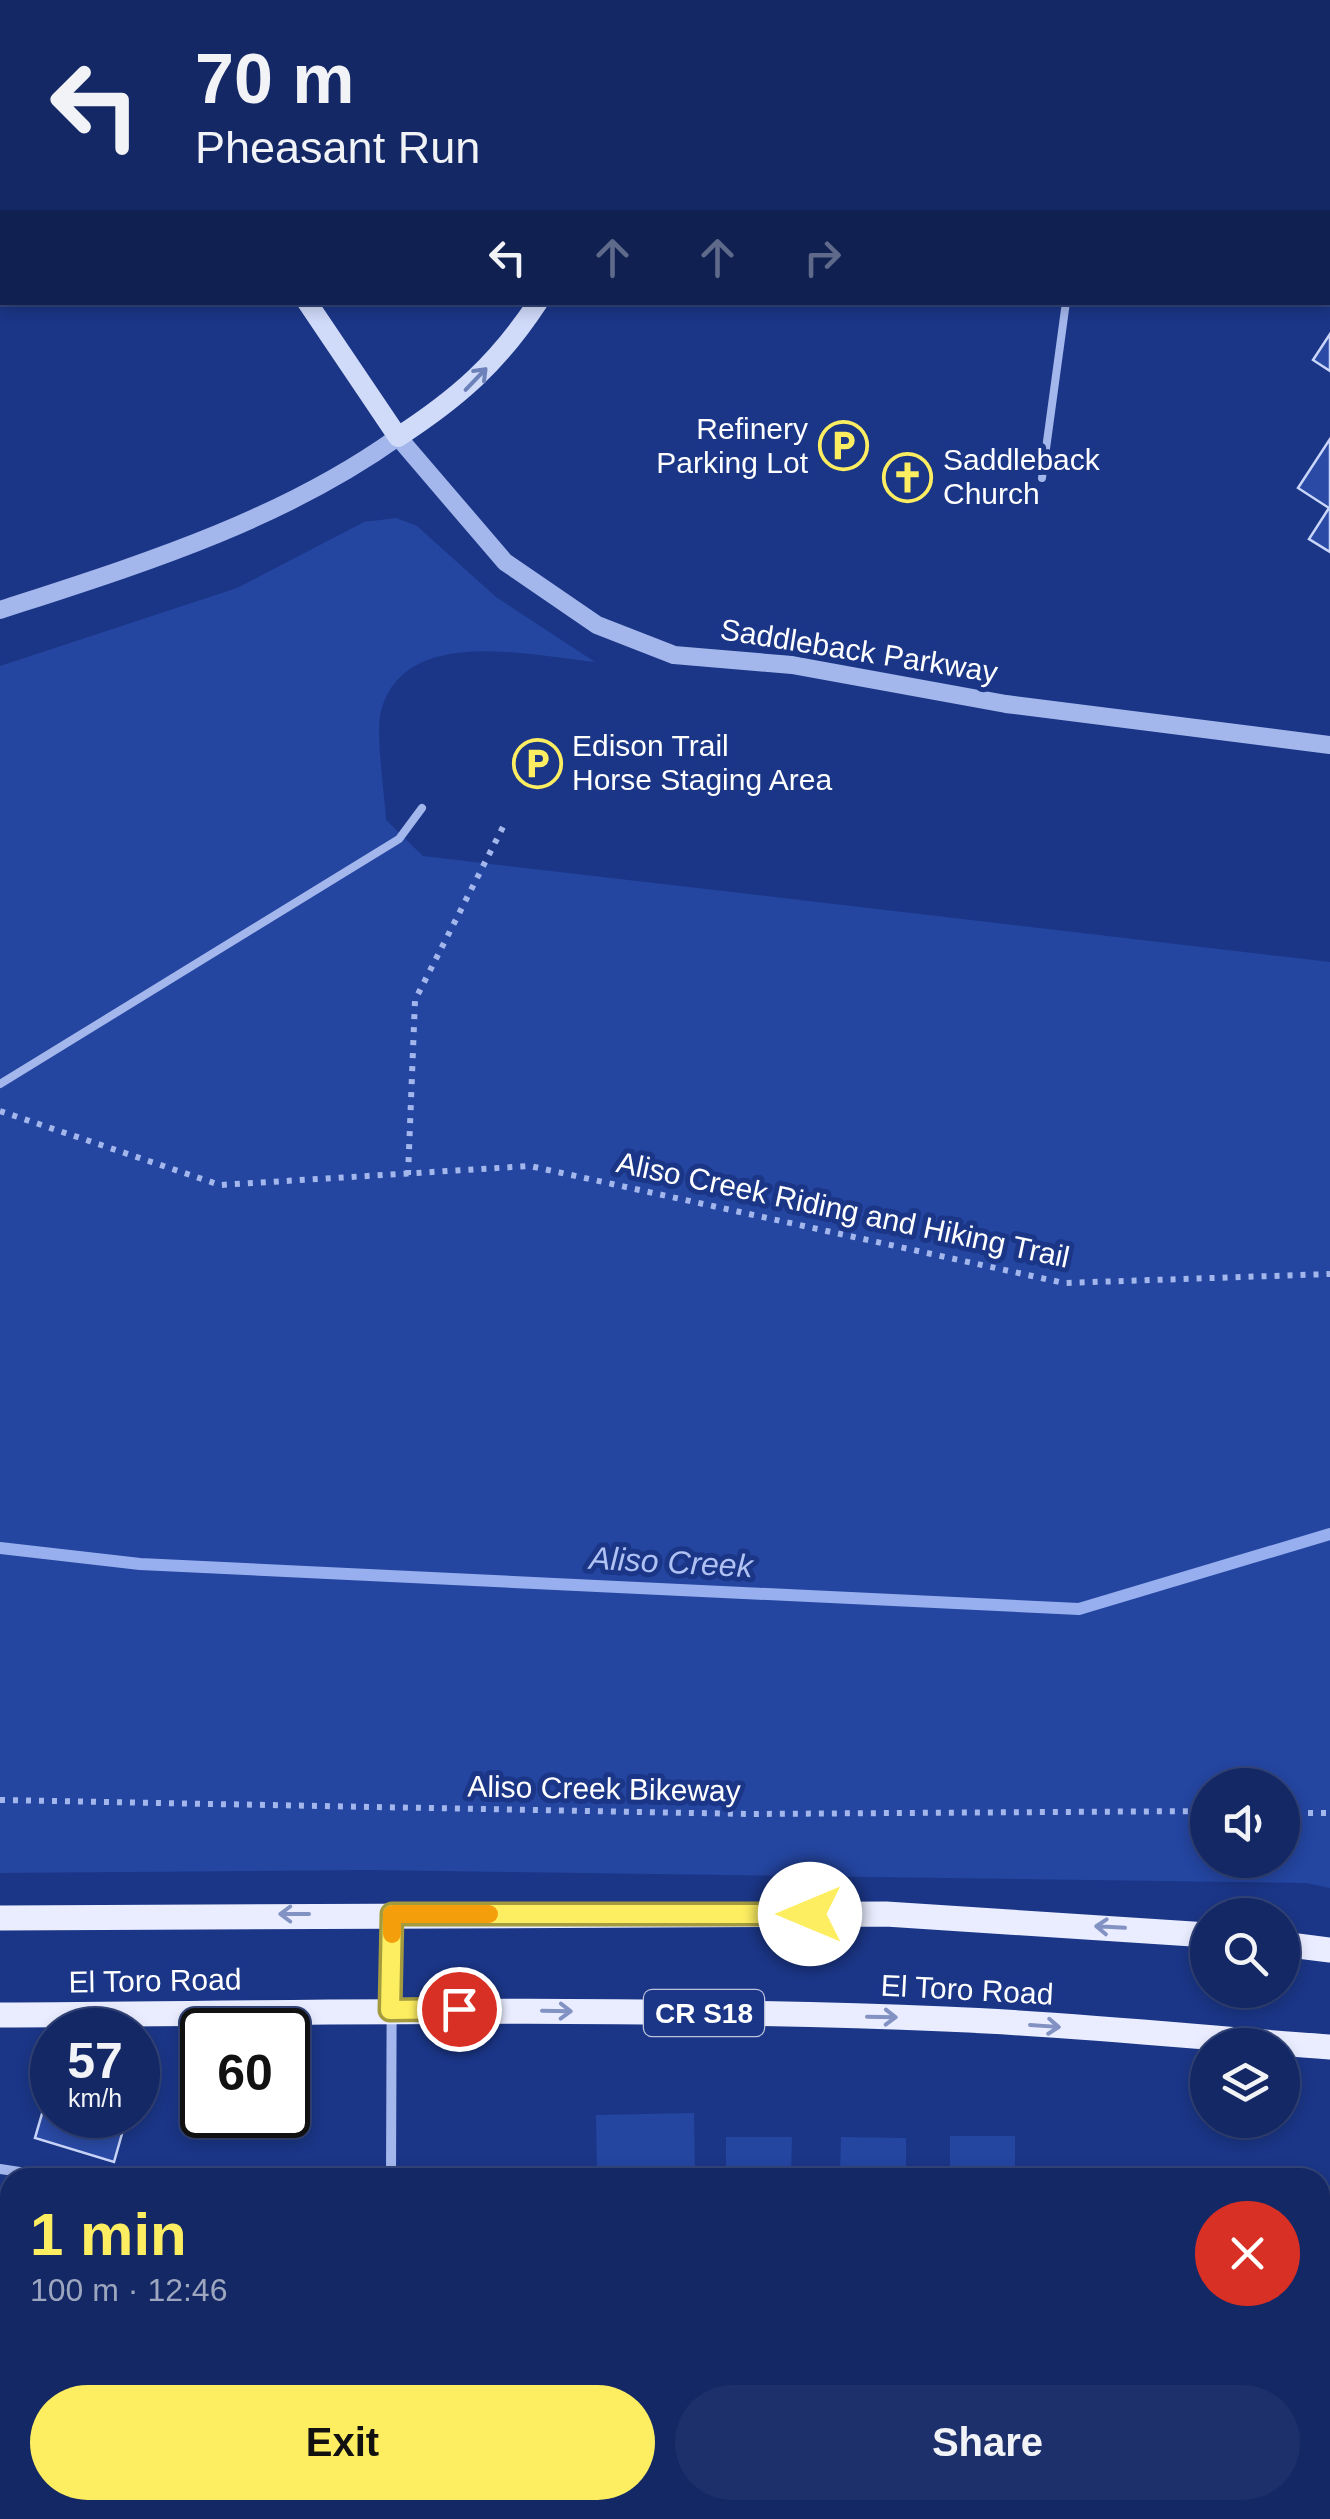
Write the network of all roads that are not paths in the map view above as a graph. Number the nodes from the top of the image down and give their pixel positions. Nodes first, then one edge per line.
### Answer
1 (310, 305) edge
2 (536, 305) edge
3 (1066, 305) edge
4 (398, 437) junction
5 (1042, 478) dead end
6 (0, 610) edge
7 (1330, 745) edge
8 (422, 808) dead end
9 (0, 1084) edge
10 (392, 1914) junction
11 (0, 1918) edge
12 (1190, 1933) edge
13 (1300, 1946) edge
14 (1330, 1950) edge
15 (390, 2010) junction
16 (0, 2015) edge
17 (1330, 2047) edge
18 (390, 2168) edge

1 - 4 main road
4 -> 2 main road
3 - 5 lane
4 - 6 street
4 - 7 street, Saddleback Parkway
8 - 9 lane
10 -> 11 main road
12 -> 10 main road
10 - 15 street
13 - 14 main road
15 - 16 main road, El Toro Road / CR S18
15 -> 17 main road, El Toro Road / CR S18
15 - 18 street

